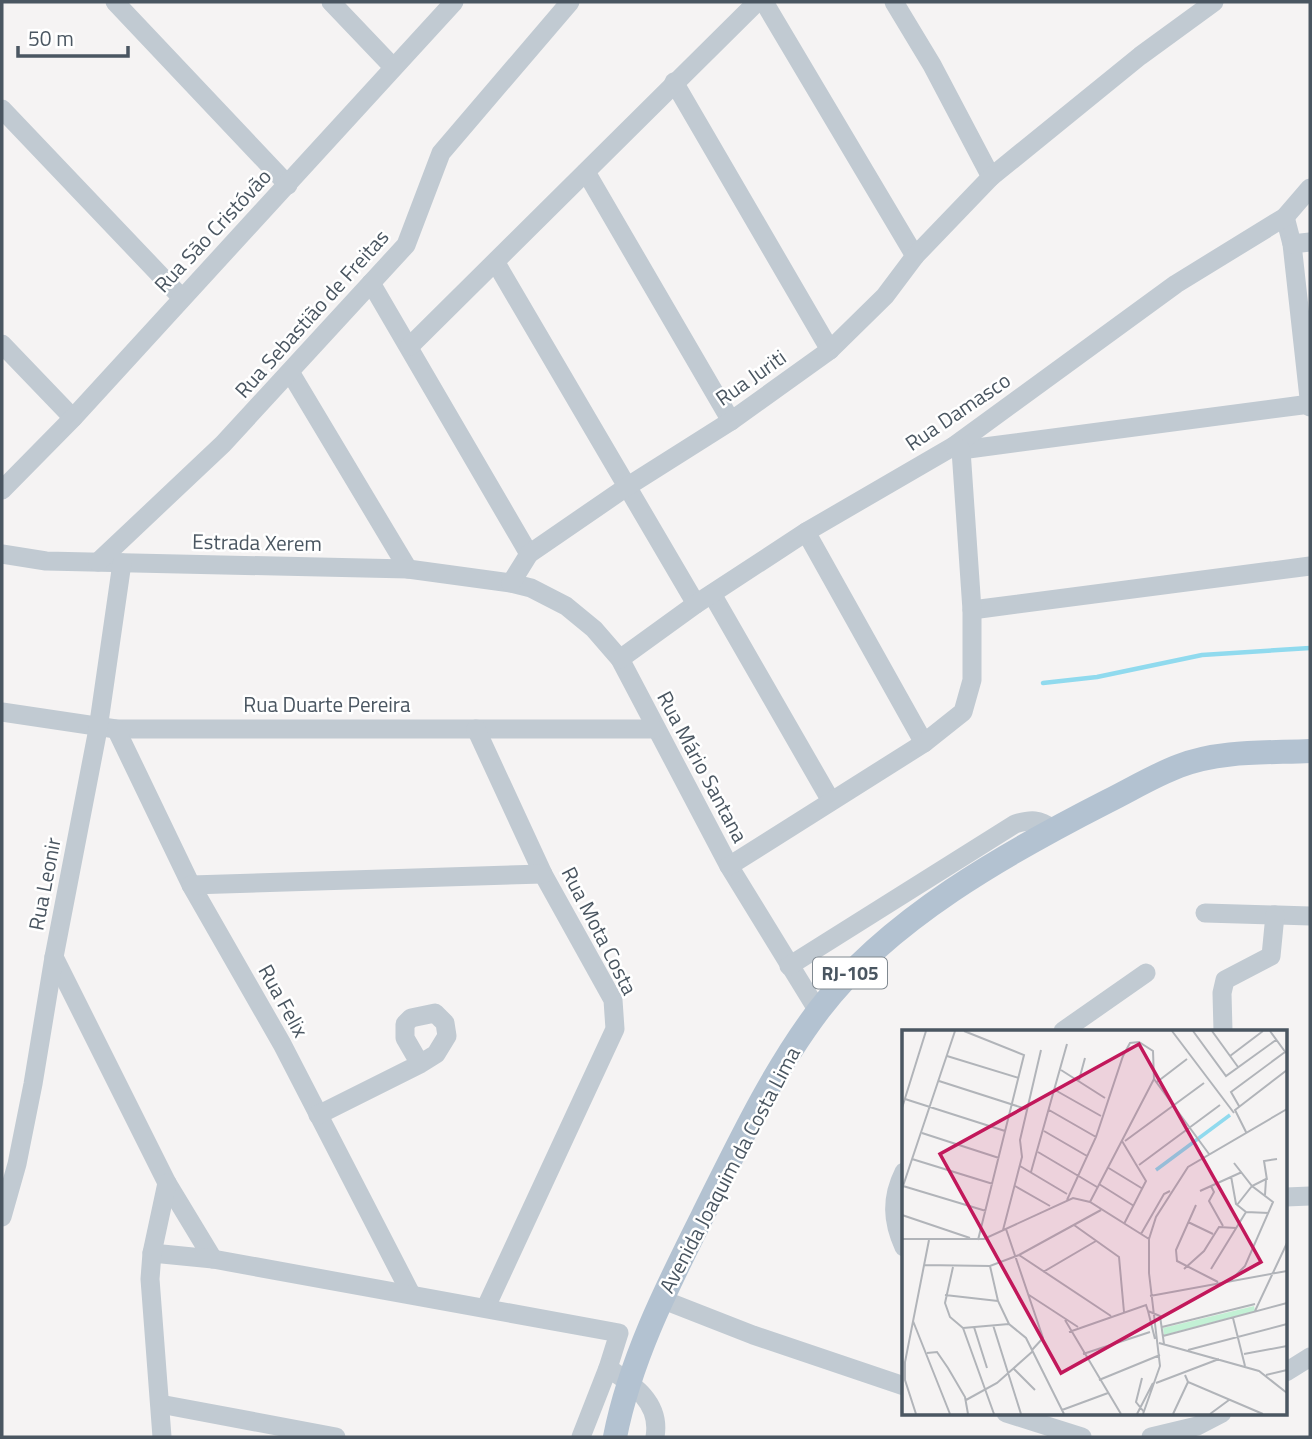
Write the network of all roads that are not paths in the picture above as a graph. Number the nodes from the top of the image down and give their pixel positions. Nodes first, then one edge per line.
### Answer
1 (115, 2) edge
2 (331, 2) edge
3 (454, 2) edge
4 (757, 2) edge
5 (764, 2) edge
6 (917, 2) edge
7 (1214, 2) edge
8 (560, 5) edge
9 (899, 9) edge
10 (393, 67) junction
11 (674, 82) junction
12 (2, 109) edge
13 (586, 172) junction
14 (991, 177) junction
15 (288, 186) junction
16 (1310, 188) edge
17 (1285, 217) junction
18 (1301, 243) edge
19 (915, 256) junction
20 (496, 263) junction
21 (372, 283) junction
22 (181, 297) junction
23 (2, 344) edge
24 (410, 346) junction
25 (830, 351) junction
26 (290, 372) junction
27 (1310, 405) edge
28 (73, 418) junction
29 (731, 421) junction
30 (957, 448) junction
31 (625, 488) junction
32 (2, 490) edge
33 (806, 532) junction
34 (2, 554) edge
35 (530, 554) junction
36 (98, 562) junction
37 (122, 563) junction
38 (1310, 566) edge
39 (408, 569) junction
40 (511, 583) junction
41 (704, 599) junction
42 (972, 610) junction
43 (620, 659) junction
44 (2, 712) edge
45 (107, 729) junction
46 (476, 729) junction
47 (654, 729) junction
48 (924, 743) junction
49 (1310, 751) edge
50 (831, 801) junction
51 (1053, 829) junction
52 (729, 866) junction
53 (543, 874) junction
54 (191, 884) junction
55 (1205, 913) dead end
56 (1275, 915) junction
57 (1310, 916) edge
58 (54, 957) junction
59 (789, 966) junction
60 (1146, 972) dead end
61 (818, 1011) junction
62 (1064, 1030) edge
63 (1223, 1030) edge
64 (420, 1064) dead end
65 (318, 1115) junction
66 (902, 1178) edge
67 (167, 1183) junction
68 (1310, 1196) edge
69 (1288, 1197) edge
70 (3, 1214) edge
71 (902, 1242) edge
72 (152, 1252) junction
73 (213, 1259) junction
74 (411, 1294) junction
75 (662, 1299) junction
76 (486, 1307) junction
77 (613, 1351) junction
78 (1310, 1357) edge
79 (635, 1371) junction
80 (1288, 1371) edge
81 (902, 1384) edge
82 (160, 1404) junction
83 (1013, 1414) edge
84 (1220, 1414) edge
85 (1039, 1418) edge
86 (162, 1437) edge
87 (336, 1437) edge
88 (581, 1437) edge
89 (615, 1437) edge
90 (654, 1437) edge
91 (1082, 1437) edge
92 (1151, 1437) edge

1 - 15 street
2 - 10 street
3 - 10 street, Rua São Cristóvão
4 - 11 street
5 - 19 street
6 - 9 street
7 - 14 street
8 - 21 street, Rua Sebastião de Freitas
9 - 14 street
10 - 15 street, Rua São Cristóvão
11 - 13 street
11 - 25 street
12 - 22 street
13 - 20 street
13 - 29 street
14 - 19 street, Rua Juriti
15 - 22 street, Rua São Cristóvão
16 - 17 street, Rua Damasco
17 - 18 street
17 - 30 street, Rua Damasco
18 - 27 street
19 - 25 street, Rua Juriti
20 - 24 street
20 - 31 street
21 - 24 street
21 - 26 street, Rua Sebastião de Freitas
22 - 28 street, Rua São Cristóvão
23 - 28 street
24 - 35 street
25 - 29 street, Rua Juriti
26 - 36 street, Rua Sebastião de Freitas
26 - 39 street
27 - 30 street
28 - 32 street, Rua São Cristóvão
29 - 31 street, Rua Juriti
30 - 33 street, Rua Damasco
30 - 42 street
31 - 35 street, Rua Juriti
31 - 41 street
33 - 41 street, Rua Damasco
33 - 48 street
34 - 36 street, Estrada Xerem
35 - 40 street, Rua Juriti
36 - 37 street, Estrada Xerem
37 - 39 street, Estrada Xerem
37 - 45 street, Rua Leonir
38 - 42 street
39 - 40 street, Estrada Xerem
40 - 43 street, Rua Mário Santana
41 - 43 street, Rua Damasco
41 - 50 street
42 - 48 street
43 - 47 street, Rua Mário Santana
44 - 45 street, Rua Duarte Pereira
45 - 46 street, Rua Duarte Pereira
45 - 54 street, Rua Felix
45 - 58 street, Rua Leonir
46 - 47 street, Rua Duarte Pereira
46 - 53 street, Rua Mota Costa
47 - 52 street, Rua Mário Santana
48 - 50 street
49 - 51 main road, Avenida Joaquim da Costa Lima / RJ-105
50 - 52 street
51 - 59 street
51 - 61 main road, Avenida Joaquim da Costa Lima / RJ-105
52 - 59 street, Rua Mário Santana
53 - 54 street
53 - 76 street, Rua Mota Costa
54 - 65 street, Rua Felix
55 - 56 street
56 - 57 street
56 - 63 street
58 - 67 street
58 - 70 street, Rua Leonir
59 - 61 street, Rua Mário Santana
60 - 62 street
61 - 75 main road, Avenida Joaquim da Costa Lima / RJ-105
64 - 65 street
65 - 74 street, Rua Felix
66 - 71 street
67 - 72 street
67 - 73 street
68 - 69 street
72 - 73 street
72 - 82 street
73 - 74 street
74 - 76 street
75 - 79 main road, Avenida Joaquim da Costa Lima / RJ-105
75 - 81 street
76 - 77 street
77 - 79 street
77 - 88 street
78 - 80 street
79 - 89 main road, Avenida Joaquim da Costa Lima / RJ-105
79 - 90 street
82 - 86 street
82 - 87 street
83 - 85 street
84 - 92 street
85 - 91 street

